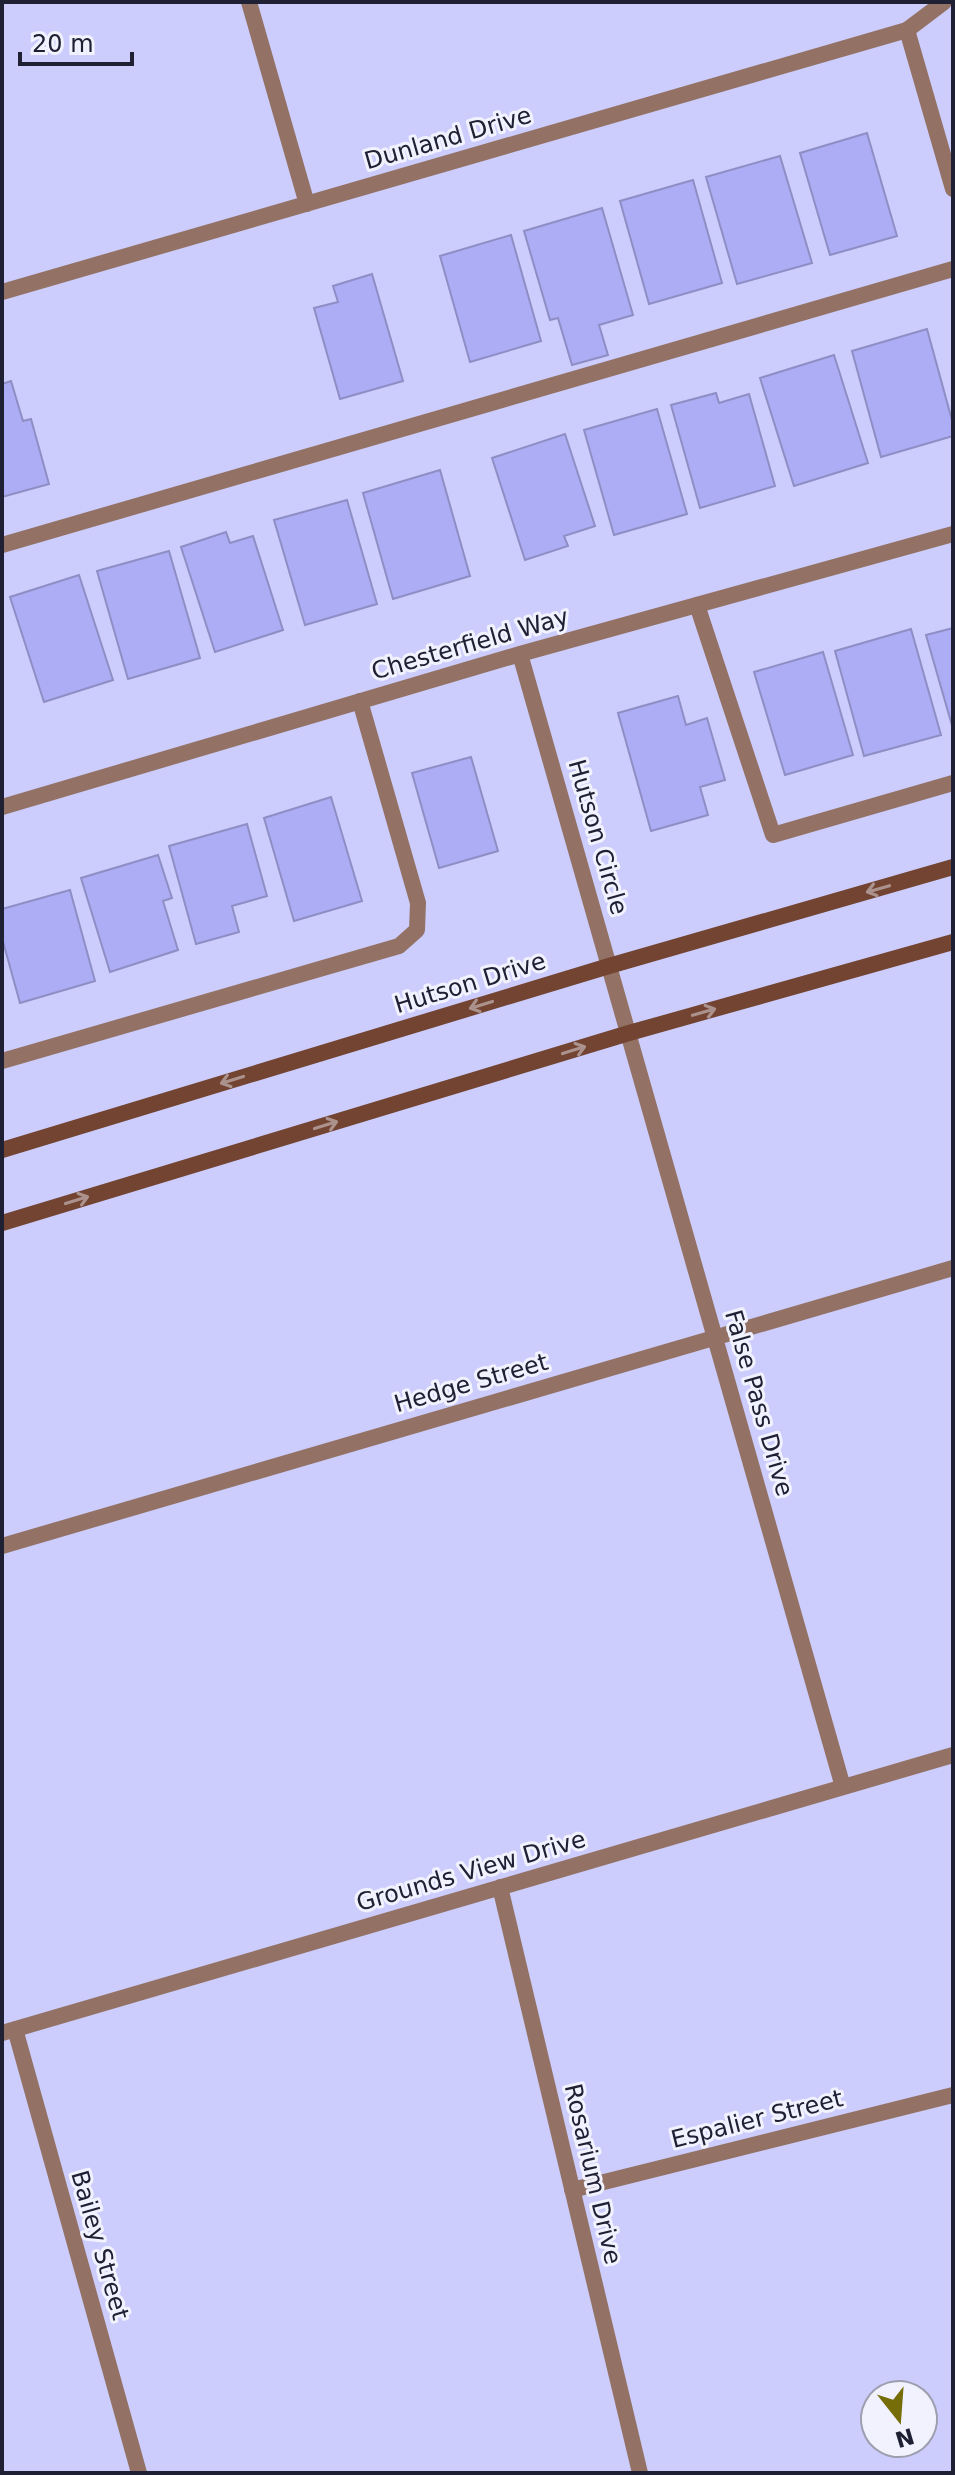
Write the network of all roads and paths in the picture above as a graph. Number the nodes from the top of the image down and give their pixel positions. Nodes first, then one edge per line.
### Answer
1 (249, 2) edge
2 (944, 2) edge
3 (907, 30) junction
4 (953, 189) edge
5 (307, 204) junction
6 (953, 269) edge
7 (2, 292) edge
8 (953, 534) edge
9 (2, 545) edge
10 (697, 605) junction
11 (520, 654) junction
12 (360, 701) junction
13 (953, 783) edge
14 (2, 807) edge
15 (953, 867) edge
16 (953, 942) edge
17 (609, 966) junction
18 (629, 1033) junction
19 (2, 1061) edge
20 (2, 1150) edge
21 (2, 1223) edge
22 (953, 1268) edge
23 (716, 1336) junction
24 (2, 1546) edge
25 (953, 1755) edge
26 (843, 1787) junction
27 (500, 1887) junction
28 (8, 2031) edge
29 (953, 2095) edge
30 (572, 2190) junction
31 (139, 2473) edge
32 (640, 2473) edge

1 - 5 street
2 - 3 street
3 - 4 street
3 - 5 street, Dunland Drive
5 - 7 street, Dunland Drive
6 - 9 street
8 - 10 street, Chesterfield Way
10 - 11 street, Chesterfield Way
10 - 13 street
11 - 12 street, Chesterfield Way
11 - 17 street, Hutson Circle
12 - 14 street, Chesterfield Way
12 - 19 street
15 -> 17 street, Hutson Drive
18 -> 16 street
17 - 18 street, Hutson Circle
17 -> 20 street, Hutson Drive
21 -> 18 street
18 - 23 street, False Pass Drive
22 - 23 street, Hedge Street
23 - 24 street, Hedge Street
23 - 26 street, False Pass Drive
25 - 26 street, Grounds View Drive
26 - 27 street, Grounds View Drive
27 - 28 street, Grounds View Drive
27 - 30 street, Rosarium Drive
28 - 31 street, Bailey Street
29 - 30 street, Espalier Street
30 - 32 street, Rosarium Drive

